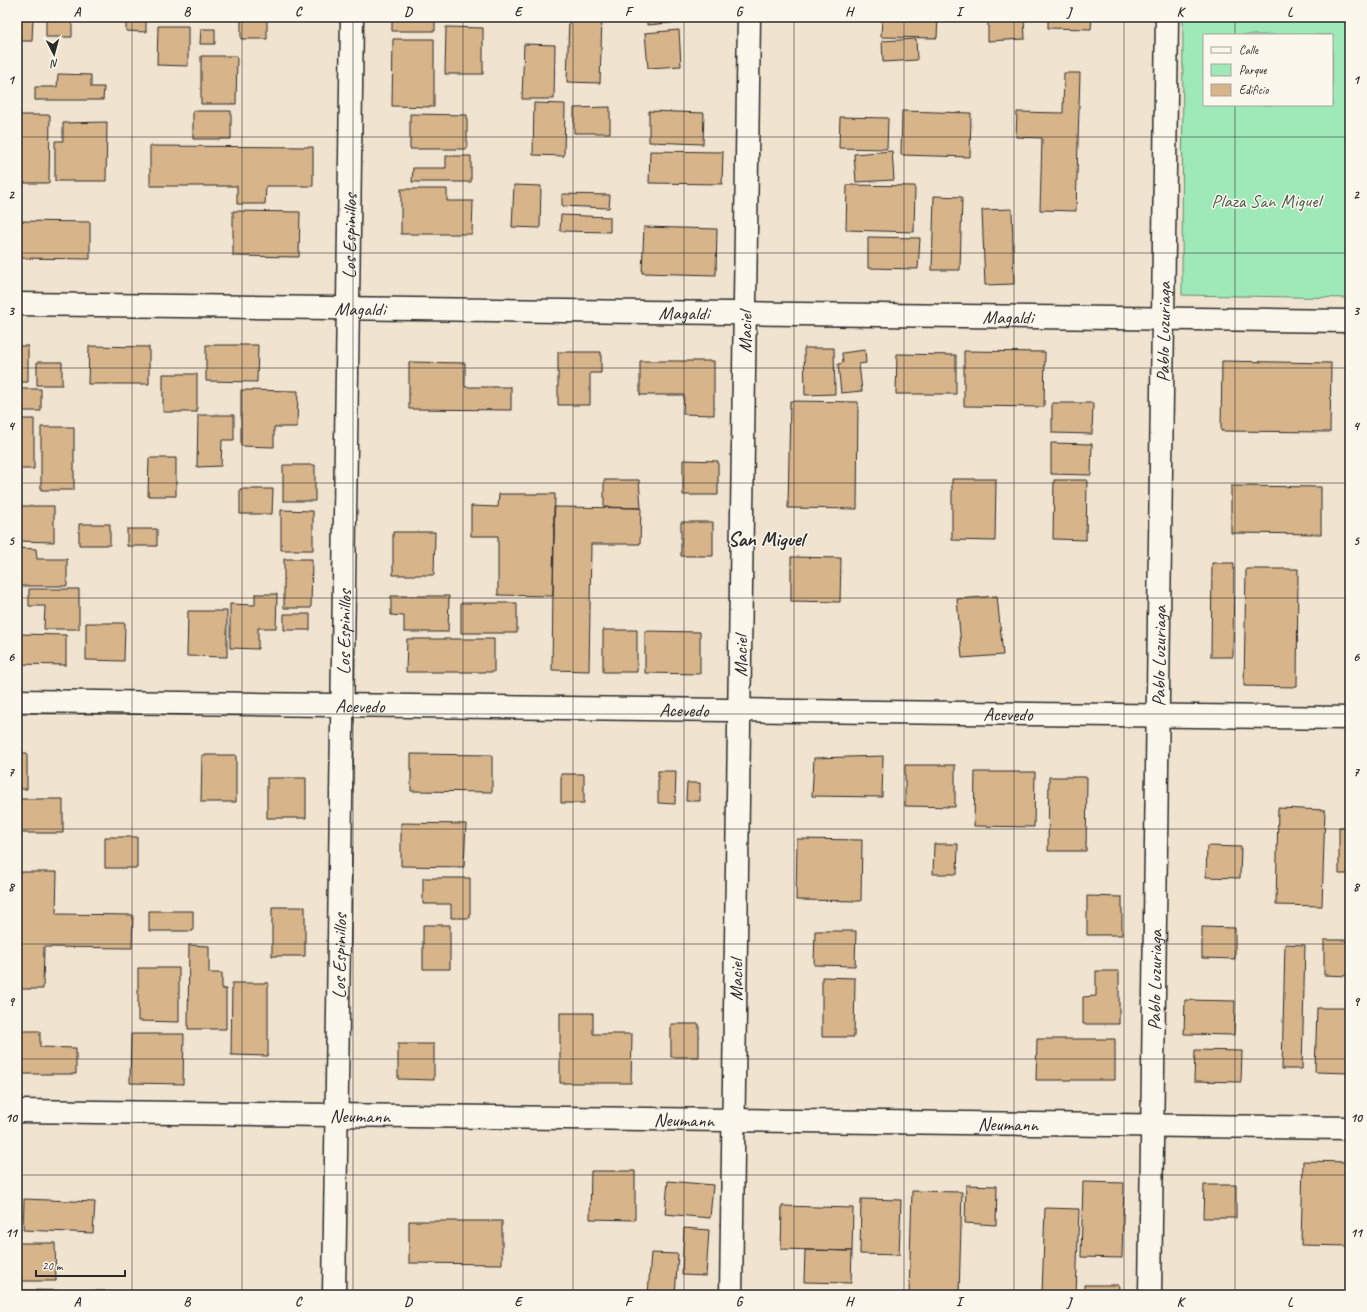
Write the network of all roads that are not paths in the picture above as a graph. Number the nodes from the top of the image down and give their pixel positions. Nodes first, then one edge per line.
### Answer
1 (352, 17) edge
2 (749, 17) edge
3 (1168, 17) edge
4 (17, 304) edge
5 (348, 308) junction
6 (744, 313) junction
7 (1163, 319) junction
8 (1350, 321) edge
9 (17, 701) edge
10 (342, 705) junction
11 (739, 710) junction
12 (1158, 716) junction
13 (1350, 718) edge
14 (17, 1111) edge
15 (336, 1115) junction
16 (733, 1120) junction
17 (1152, 1126) junction
18 (1350, 1128) edge
19 (334, 1295) edge
20 (731, 1295) edge
21 (1150, 1295) edge

1 - 5 street, Los Espinillos
2 - 6 street, Maciel
3 - 7 street, Pablo Luzuriaga
4 - 5 street, Magaldi
5 - 6 street, Magaldi
5 - 10 street, Los Espinillos
6 - 7 street, Magaldi
6 - 11 street, Maciel
7 - 8 street, Magaldi
7 - 12 street, Pablo Luzuriaga
9 - 10 street, Acevedo
10 - 11 street, Acevedo
10 - 15 street, Los Espinillos
11 - 12 street, Acevedo
11 - 16 street, Maciel
12 - 13 street, Acevedo
12 - 17 street, Pablo Luzuriaga
14 - 15 street, Neumann
15 - 16 street, Neumann
15 - 19 street, Los Espinillos
16 - 17 street, Neumann
16 - 20 street, Maciel
17 - 18 street, Neumann
17 - 21 street, Pablo Luzuriaga

